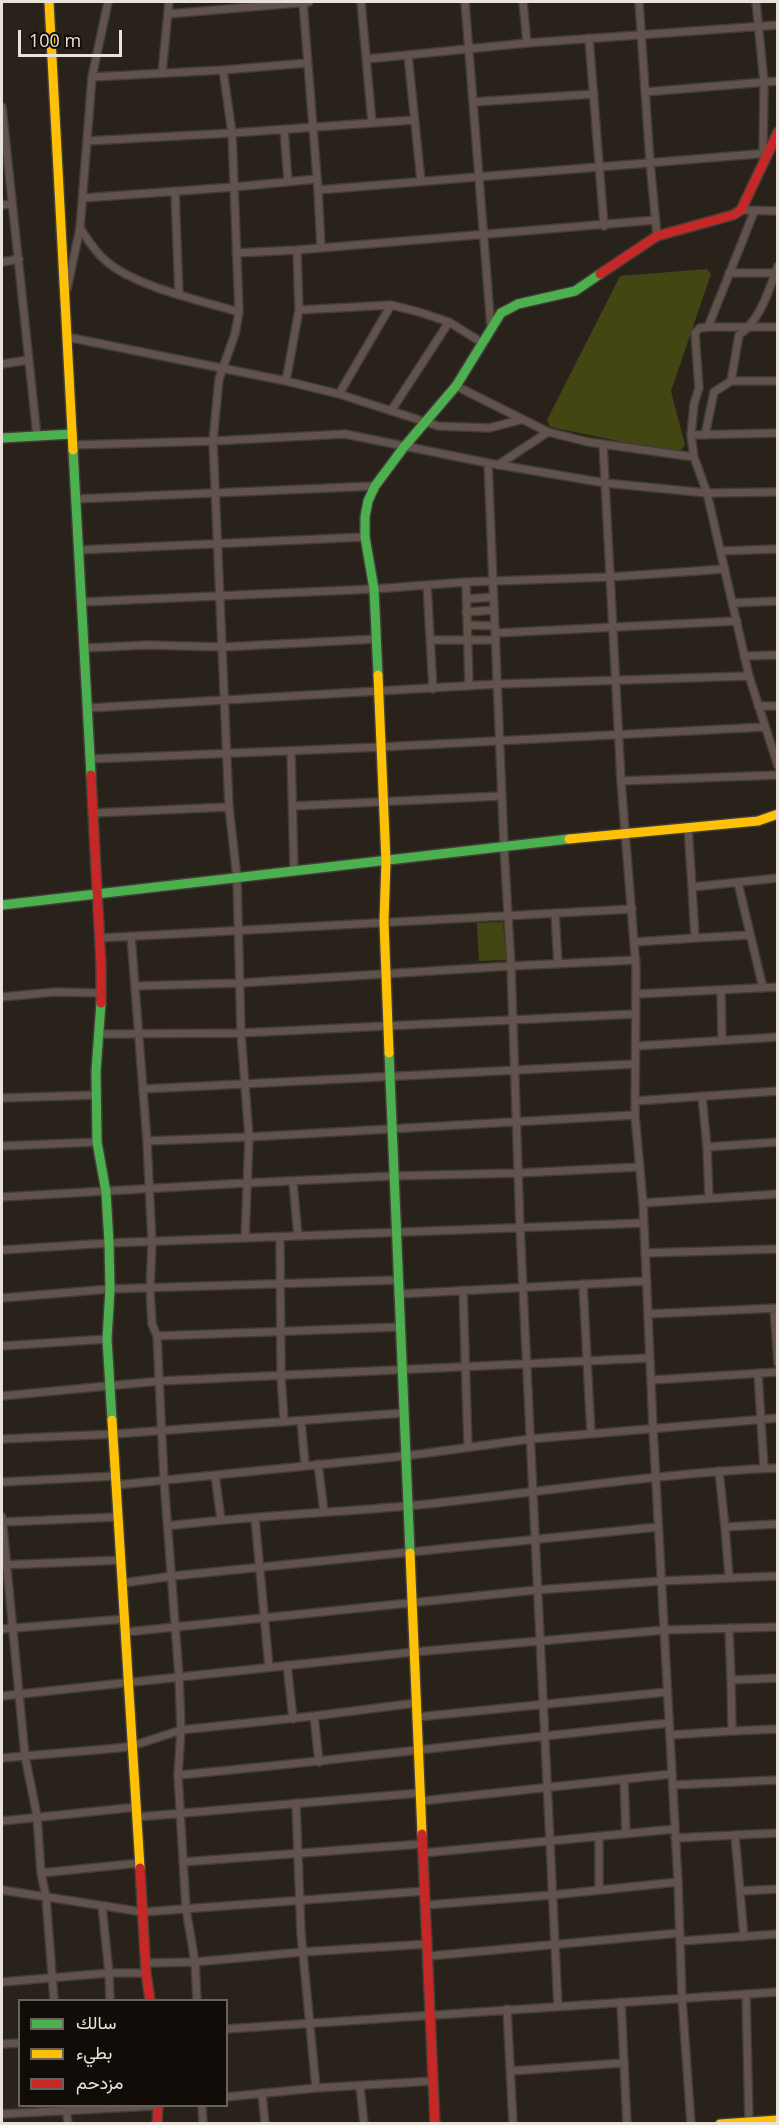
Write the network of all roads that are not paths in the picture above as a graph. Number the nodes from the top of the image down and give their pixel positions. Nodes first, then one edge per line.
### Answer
1 (49, 2) edge
2 (108, 2) edge
3 (169, 2) edge
4 (303, 2) edge
5 (309, 2) edge
6 (361, 2) edge
7 (465, 2) edge
8 (524, 2) edge
9 (639, 2) edge
10 (756, 2) edge
11 (242, 4) edge
12 (168, 14) junction
13 (777, 25) edge
14 (758, 27) junction
15 (641, 36) junction
16 (589, 38) junction
17 (527, 43) junction
18 (468, 49) junction
19 (408, 55) junction
20 (367, 59) junction
21 (307, 63) junction
22 (223, 70) junction
23 (162, 73) junction
24 (92, 77) junction
25 (777, 81) edge
26 (764, 82) junction
27 (645, 92) junction
28 (594, 94) junction
29 (473, 102) junction
30 (2, 107) edge
31 (414, 120) junction
32 (372, 123) junction
33 (313, 127) junction
34 (284, 129) junction
35 (777, 132) edge
36 (232, 134) junction
37 (87, 141) junction
38 (4, 147) edge
39 (766, 153) junction
40 (650, 162) junction
41 (600, 167) junction
42 (479, 176) junction
43 (317, 179) junction
44 (421, 181) junction
45 (288, 182) junction
46 (234, 187) junction
47 (318, 190) junction
48 (175, 191) junction
49 (83, 198) junction
50 (12, 204) junction
51 (2, 205) edge
52 (741, 210) junction
53 (777, 211) edge
54 (754, 212) junction
55 (655, 220) junction
56 (604, 226) junction
57 (80, 228) junction
58 (485, 234) junction
59 (657, 236) junction
60 (321, 248) junction
61 (297, 250) junction
62 (236, 254) junction
63 (19, 259) junction
64 (2, 262) edge
65 (777, 270) edge
66 (729, 273) junction
67 (179, 295) junction
68 (65, 298) junction
69 (391, 305) junction
70 (299, 310) junction
71 (239, 312) junction
72 (449, 322) junction
73 (708, 327) junction
74 (777, 327) edge
75 (491, 328) junction
76 (749, 328) junction
77 (67, 337) junction
78 (481, 342) junction
79 (29, 360) junction
80 (2, 364) edge
81 (222, 367) junction
82 (286, 381) junction
83 (731, 381) junction
84 (777, 381) edge
85 (456, 386) junction
86 (339, 394) junction
87 (391, 411) junction
88 (520, 420) junction
89 (425, 423) junction
90 (548, 432) junction
91 (777, 433) edge
92 (72, 434) junction
93 (691, 435) junction
94 (705, 435) junction
95 (37, 436) junction
96 (2, 438) edge
97 (213, 441) junction
98 (603, 444) junction
99 (73, 445) junction
100 (405, 447) junction
101 (694, 457) junction
102 (488, 463) junction
103 (498, 465) junction
104 (605, 483) junction
105 (375, 486) junction
106 (777, 492) edge
107 (214, 493) junction
108 (707, 493) junction
109 (75, 499) junction
110 (365, 537) junction
111 (218, 543) junction
112 (777, 549) edge
113 (78, 550) junction
114 (721, 551) junction
115 (725, 569) junction
116 (610, 577) junction
117 (493, 581) junction
118 (466, 582) junction
119 (427, 585) junction
120 (374, 589) junction
121 (220, 595) junction
122 (493, 597) junction
123 (466, 599) junction
124 (777, 601) edge
125 (82, 602) junction
126 (733, 603) junction
127 (494, 610) junction
128 (466, 612) junction
129 (737, 621) junction
130 (468, 625) junction
131 (612, 628) junction
132 (496, 633) junction
133 (376, 639) junction
134 (430, 640) junction
135 (469, 640) junction
136 (223, 647) junction
137 (86, 648) junction
138 (777, 655) edge
139 (744, 656) junction
140 (749, 676) junction
141 (615, 680) junction
142 (498, 684) junction
143 (469, 686) junction
144 (433, 689) junction
145 (378, 691) junction
146 (225, 701) junction
147 (758, 706) junction
148 (777, 706) edge
149 (88, 708) junction
150 (764, 727) junction
151 (618, 735) junction
152 (500, 740) junction
153 (381, 747) junction
154 (291, 751) junction
155 (228, 753) junction
156 (776, 756) edge
157 (90, 759) junction
158 (777, 766) edge
159 (777, 775) edge
160 (621, 781) junction
161 (502, 796) junction
162 (383, 802) junction
163 (293, 806) junction
164 (229, 807) junction
165 (93, 813) junction
166 (777, 814) edge
167 (688, 827) junction
168 (626, 832) junction
169 (504, 847) junction
170 (386, 861) junction
171 (294, 870) junction
172 (237, 878) junction
173 (777, 878) edge
174 (738, 883) junction
175 (692, 887) junction
176 (97, 894) junction
177 (2, 904) edge
178 (632, 909) junction
179 (555, 914) junction
180 (508, 916) junction
181 (384, 922) junction
182 (238, 931) junction
183 (750, 935) junction
184 (131, 936) junction
185 (100, 938) junction
186 (694, 938) junction
187 (634, 942) junction
188 (636, 960) junction
189 (558, 964) junction
190 (511, 966) junction
191 (386, 973) junction
192 (240, 983) junction
193 (135, 986) junction
194 (777, 987) edge
195 (763, 988) junction
196 (721, 990) junction
197 (101, 993) junction
198 (636, 994) junction
199 (2, 997) edge
200 (635, 1014) junction
201 (514, 1020) junction
202 (388, 1026) junction
203 (242, 1033) junction
204 (100, 1034) junction
205 (137, 1034) junction
206 (777, 1038) edge
207 (722, 1040) junction
208 (636, 1046) junction
209 (635, 1064) junction
210 (516, 1069) junction
211 (390, 1078) junction
212 (244, 1084) junction
213 (144, 1089) junction
214 (777, 1091) edge
215 (96, 1095) junction
216 (702, 1096) junction
217 (3, 1099) edge
218 (635, 1101) junction
219 (635, 1115) junction
220 (517, 1123) junction
221 (392, 1129) junction
222 (249, 1137) junction
223 (147, 1141) junction
224 (97, 1142) junction
225 (777, 1142) edge
226 (2, 1146) edge
227 (707, 1147) junction
228 (640, 1167) junction
229 (518, 1173) junction
230 (393, 1176) junction
231 (293, 1182) junction
232 (246, 1183) junction
233 (148, 1189) junction
234 (106, 1192) junction
235 (777, 1194) edge
236 (2, 1197) edge
237 (708, 1198) junction
238 (643, 1203) junction
239 (644, 1223) junction
240 (520, 1227) junction
241 (396, 1232) junction
242 (298, 1236) junction
243 (280, 1237) junction
244 (244, 1238) junction
245 (109, 1243) junction
246 (152, 1243) junction
247 (777, 1249) edge
248 (2, 1250) edge
249 (645, 1253) junction
250 (398, 1280) junction
251 (647, 1281) junction
252 (583, 1284) junction
253 (280, 1285) junction
254 (523, 1287) junction
255 (110, 1289) junction
256 (150, 1289) junction
257 (463, 1290) junction
258 (398, 1294) junction
259 (2, 1298) edge
260 (776, 1308) edge
261 (648, 1314) junction
262 (400, 1327) junction
263 (282, 1330) junction
264 (157, 1336) junction
265 (107, 1339) junction
266 (2, 1346) edge
267 (650, 1358) junction
268 (587, 1361) junction
269 (527, 1363) junction
270 (777, 1363) edge
271 (465, 1367) junction
272 (401, 1370) junction
273 (777, 1372) edge
274 (758, 1373) junction
275 (281, 1375) junction
276 (652, 1380) junction
277 (160, 1381) junction
278 (111, 1387) junction
279 (2, 1396) edge
280 (404, 1413) junction
281 (777, 1418) edge
282 (760, 1419) junction
283 (301, 1421) junction
284 (284, 1422) junction
285 (653, 1428) junction
286 (163, 1430) junction
287 (114, 1434) junction
288 (591, 1434) junction
289 (2, 1438) edge
290 (530, 1439) junction
291 (468, 1446) junction
292 (405, 1456) junction
293 (318, 1464) junction
294 (305, 1465) junction
295 (777, 1468) edge
296 (764, 1469) junction
297 (719, 1471) junction
298 (215, 1474) junction
299 (656, 1478) junction
300 (116, 1480) junction
301 (164, 1480) junction
302 (2, 1482) edge
303 (533, 1492) junction
304 (407, 1506) junction
305 (324, 1512) junction
306 (2, 1517) edge
307 (118, 1517) junction
308 (255, 1518) junction
309 (221, 1520) junction
310 (2, 1522) edge
311 (777, 1524) edge
312 (168, 1526) junction
313 (658, 1527) junction
314 (725, 1527) junction
315 (534, 1539) junction
316 (410, 1553) junction
317 (122, 1560) junction
318 (4, 1565) edge
319 (260, 1569) junction
320 (173, 1576) junction
321 (777, 1576) edge
322 (729, 1577) junction
323 (662, 1581) junction
324 (123, 1583) junction
325 (536, 1590) junction
326 (412, 1603) junction
327 (264, 1617) junction
328 (125, 1619) junction
329 (176, 1626) junction
330 (777, 1627) edge
331 (12, 1628) junction
332 (729, 1628) junction
333 (2, 1629) edge
334 (665, 1630) junction
335 (126, 1632) junction
336 (540, 1641) junction
337 (414, 1652) junction
338 (287, 1665) junction
339 (269, 1667) junction
340 (179, 1676) junction
341 (777, 1678) edge
342 (731, 1680) junction
343 (128, 1682) junction
344 (668, 1692) junction
345 (19, 1694) junction
346 (2, 1696) edge
347 (416, 1703) junction
348 (542, 1703) junction
349 (314, 1716) junction
350 (417, 1717) junction
351 (293, 1719) junction
352 (669, 1723) junction
353 (777, 1729) edge
354 (182, 1730) junction
355 (732, 1731) junction
356 (670, 1735) junction
357 (544, 1736) junction
358 (132, 1746) junction
359 (418, 1751) junction
360 (25, 1756) junction
361 (2, 1758) edge
362 (319, 1762) junction
363 (672, 1774) junction
364 (178, 1775) junction
365 (624, 1779) junction
366 (777, 1780) edge
367 (673, 1785) junction
368 (546, 1787) junction
369 (420, 1797) junction
370 (296, 1803) junction
371 (137, 1812) junction
372 (180, 1812) junction
373 (37, 1816) junction
374 (2, 1821) edge
375 (675, 1829) junction
376 (777, 1833) edge
377 (626, 1834) junction
378 (735, 1835) junction
379 (599, 1837) junction
380 (675, 1838) junction
381 (549, 1842) junction
382 (423, 1848) junction
383 (297, 1854) junction
384 (183, 1862) junction
385 (140, 1863) junction
386 (41, 1873) junction
387 (678, 1882) junction
388 (777, 1889) edge
389 (2, 1890) edge
390 (599, 1890) junction
391 (425, 1891) junction
392 (740, 1891) junction
393 (552, 1895) junction
394 (46, 1897) junction
395 (299, 1901) junction
396 (426, 1905) junction
397 (102, 1906) junction
398 (186, 1910) junction
399 (143, 1912) junction
400 (777, 1934) edge
401 (680, 1937) junction
402 (744, 1937) junction
403 (428, 1944) junction
404 (555, 1945) junction
405 (303, 1952) junction
406 (429, 1956) junction
407 (195, 1962) junction
408 (146, 1968) junction
409 (109, 1973) junction
410 (52, 1980) junction
411 (2, 1982) edge
412 (777, 1992) edge
413 (746, 1994) junction
414 (682, 1998) junction
415 (54, 1999) edge
416 (110, 1999) edge
417 (150, 1999) edge
418 (197, 1999) edge
419 (621, 2002) junction
420 (558, 2006) junction
421 (507, 2009) junction
422 (431, 2014) junction
423 (310, 2024) junction
424 (228, 2029) edge
425 (18, 2043) edge
426 (2, 2044) edge
427 (624, 2063) junction
428 (511, 2071) junction
429 (433, 2081) junction
430 (360, 2086) junction
431 (316, 2088) junction
432 (262, 2093) junction
433 (228, 2097) edge
434 (111, 2107) edge
435 (156, 2107) edge
436 (202, 2107) edge
437 (66, 2108) edge
438 (2, 2114) edge
439 (777, 2120) edge
440 (749, 2122) junction
441 (68, 2124) edge
442 (157, 2124) edge
443 (203, 2124) edge
444 (265, 2124) edge
445 (364, 2124) edge
446 (435, 2124) edge
447 (513, 2124) edge
448 (627, 2124) edge
449 (692, 2124) edge
450 (720, 2124) edge

1 - 68 street
2 - 24 street
3 - 12 street
4 - 5 street
4 - 11 street
4 - 21 street
6 - 20 street
7 - 18 street
8 - 17 street
9 - 15 street
10 - 14 street
11 - 12 street
12 - 23 street
13 - 14 street
14 - 15 street
14 - 26 street
15 - 16 street
15 - 27 street
16 - 17 street
16 - 28 street
17 - 18 street
18 - 19 street
18 - 29 street
19 - 20 street
19 - 31 street
20 - 32 street
21 - 22 street
21 - 33 street
22 - 23 street
22 - 36 street
23 - 24 street
24 - 37 street
25 - 26 street
26 - 27 street
26 - 39 street
27 - 40 street
28 - 29 street
28 - 41 street
29 - 42 street
30 - 38 street
31 - 32 street
31 - 44 street
32 - 33 street
33 - 34 street
33 - 43 street
34 - 36 street
34 - 45 street
35 - 39 street
36 - 37 street
36 - 46 street
37 - 49 street
38 - 50 street
39 - 40 street
39 - 52 street
40 - 41 street
40 - 55 street
41 - 42 street
41 - 56 street
42 - 44 street
42 - 58 street
43 - 45 street
43 - 47 street
44 - 47 street
45 - 46 street
46 - 48 street
46 - 62 street
47 - 60 street
48 - 49 street
48 - 67 street
49 - 57 street
50 - 51 street
50 - 63 street
52 - 54 street
52 - 59 street
53 - 54 street
54 - 66 street
55 - 56 street
55 - 59 street
56 - 58 street
57 - 67 street
57 - 68 street
58 - 60 street
58 - 75 street
59 - 75 street
60 - 61 street
61 - 62 street
61 - 70 street
62 - 71 street
63 - 64 street
63 - 79 street
65 - 66 street
65 - 76 street
66 - 73 street
67 - 71 street
68 - 77 street
69 - 70 street
69 - 72 street
69 - 86 street
70 - 82 street
71 - 81 street
72 - 78 street
72 - 87 street
73 - 76 street
73 - 93 street
74 - 76 street
75 - 78 street
76 - 83 street
77 - 81 street
77 - 92 street
78 - 85 street
79 - 80 street
79 - 95 street
81 - 82 street
81 - 97 street
82 - 86 street
83 - 84 street
83 - 94 street
85 - 88 street
85 - 89 street
86 - 87 street
87 - 89 street
88 - 89 street
88 - 90 street
89 - 100 street
90 - 98 street
90 - 103 street
91 - 94 street
92 - 95 street
92 - 99 street
93 - 94 street
93 - 101 street
95 - 96 street
97 - 99 street
97 - 100 street
97 - 107 street
98 - 101 street
98 - 104 street
99 - 109 street
100 - 102 street
100 - 105 street
101 - 108 street
102 - 103 street
102 - 117 street
103 - 104 street
104 - 108 street
104 - 116 street
105 - 107 street
105 - 110 street
106 - 108 street
107 - 109 street
107 - 111 street
108 - 114 street
109 - 113 street
110 - 111 street
110 - 120 street
111 - 113 street
111 - 121 street
112 - 114 street
113 - 125 street
114 - 115 street
115 - 116 street
115 - 126 street
116 - 117 street
116 - 131 street
117 - 118 street
117 - 122 street
118 - 119 street
118 - 123 street
119 - 120 street
119 - 134 street
120 - 121 street
120 - 133 street
121 - 125 street
121 - 136 street
122 - 123 street
122 - 127 street
123 - 128 street
124 - 126 street
125 - 137 street
126 - 129 street
127 - 128 street
127 - 132 street
128 - 130 street
129 - 131 street
129 - 139 street
130 - 132 street
130 - 135 street
131 - 132 street
131 - 141 street
132 - 135 street
132 - 142 street
133 - 136 street
133 - 145 street
134 - 135 street
134 - 144 street
135 - 143 street
136 - 137 street
136 - 146 street
137 - 149 street
138 - 139 street
139 - 140 street
140 - 141 street
140 - 147 street
141 - 142 street
141 - 151 street
142 - 143 street
142 - 152 street
143 - 144 street
144 - 145 street
145 - 146 street
145 - 153 street
146 - 149 street
146 - 155 street
147 - 148 street
147 - 150 street
149 - 157 street
150 - 151 street
150 - 156 street
151 - 152 street
151 - 160 street
152 - 153 street
152 - 161 street
153 - 154 street
153 - 162 street
154 - 155 street
154 - 163 street
155 - 157 street
155 - 164 street
156 - 158 street
157 - 165 street
159 - 160 street
160 - 168 street
161 - 162 street
161 - 169 street
162 - 163 street
162 - 170 street
163 - 171 street
164 - 165 street
164 - 172 street
165 - 176 street
166 - 167 street
167 - 168 street
167 - 175 street
168 - 169 street
168 - 178 street
169 - 170 street
169 - 180 street
170 - 171 street
170 - 181 street
171 - 172 street
172 - 176 street
172 - 182 street
173 - 174 street
174 - 175 street
174 - 183 street
175 - 186 street
176 - 177 street
176 - 185 street
178 - 179 street
178 - 187 street
179 - 180 street
179 - 189 street
180 - 181 street
180 - 190 street
181 - 182 street
181 - 191 street
182 - 184 street
182 - 192 street
183 - 186 street
183 - 195 street
184 - 185 street
184 - 193 street
185 - 197 street
186 - 187 street
187 - 188 street
188 - 189 street
188 - 198 street
189 - 190 street
190 - 191 street
190 - 201 street
191 - 192 street
191 - 202 street
192 - 193 street
192 - 203 street
193 - 205 street
194 - 195 street
195 - 196 street
196 - 198 street
196 - 207 street
197 - 199 street
197 - 204 street
198 - 200 street
200 - 201 street
200 - 208 street
201 - 202 street
201 - 210 street
202 - 203 street
202 - 211 street
203 - 205 street
203 - 212 street
204 - 205 street
204 - 215 street
205 - 213 street
206 - 207 street
207 - 208 street
208 - 209 street
209 - 210 street
209 - 218 street
210 - 211 street
210 - 220 street
211 - 212 street
211 - 221 street
212 - 213 street
212 - 222 street
213 - 223 street
214 - 216 street
215 - 217 street
215 - 224 street
216 - 218 street
216 - 227 street
218 - 219 street
219 - 220 street
219 - 228 street
220 - 221 street
220 - 229 street
221 - 222 street
221 - 230 street
222 - 223 street
222 - 232 street
223 - 233 street
224 - 226 street
224 - 234 street
225 - 227 street
227 - 237 street
228 - 229 street
228 - 238 street
229 - 230 street
229 - 240 street
230 - 231 street
230 - 241 street
231 - 232 street
231 - 242 street
232 - 233 street
232 - 244 street
233 - 234 street
233 - 246 street
234 - 236 street
234 - 245 street
235 - 237 street
237 - 238 street
238 - 239 street
239 - 240 street
239 - 249 street
240 - 241 street
240 - 254 street
241 - 242 street
241 - 250 street
242 - 243 street
243 - 244 street
243 - 253 street
244 - 246 street
245 - 246 street
245 - 248 street
245 - 255 street
246 - 256 street
247 - 249 street
249 - 251 street
250 - 253 street
250 - 258 street
251 - 252 street
251 - 261 street
252 - 254 street
252 - 268 street
253 - 256 street
253 - 263 street
254 - 257 street
254 - 269 street
255 - 256 street
255 - 259 street
255 - 265 street
256 - 264 street
257 - 258 street
257 - 271 street
258 - 262 street
260 - 261 street
260 - 270 street
261 - 267 street
262 - 263 street
262 - 272 street
263 - 264 street
263 - 275 street
264 - 277 street
265 - 266 street
265 - 278 street
267 - 268 street
267 - 276 street
268 - 269 street
268 - 288 street
269 - 271 street
269 - 290 street
271 - 272 street
271 - 291 street
272 - 275 street
272 - 280 street
273 - 274 street
274 - 276 street
274 - 282 street
275 - 277 street
275 - 284 street
276 - 285 street
277 - 278 street
277 - 286 street
278 - 279 street
278 - 287 street
280 - 283 street
280 - 292 street
281 - 282 street
282 - 285 street
282 - 296 street
283 - 284 street
283 - 294 street
284 - 286 street
285 - 288 street
285 - 299 street
286 - 287 street
286 - 301 street
287 - 289 street
287 - 300 street
288 - 290 street
290 - 291 street
290 - 303 street
291 - 292 street
292 - 293 street
292 - 304 street
293 - 294 street
293 - 305 street
294 - 298 street
295 - 296 street
296 - 297 street
297 - 299 street
297 - 314 street
298 - 301 street
298 - 309 street
299 - 303 street
299 - 313 street
300 - 301 street
300 - 302 street
300 - 307 street
301 - 312 street
303 - 304 street
303 - 315 street
304 - 305 street
304 - 316 street
305 - 308 street
306 - 310 street
307 - 310 street
307 - 317 street
308 - 309 street
308 - 319 street
309 - 312 street
310 - 318 street
311 - 314 street
312 - 320 street
313 - 315 street
313 - 323 street
314 - 322 street
315 - 316 street
315 - 325 street
316 - 319 street
316 - 326 street
317 - 318 street
317 - 324 street
318 - 331 street
319 - 320 street
319 - 327 street
320 - 324 street
320 - 329 street
321 - 322 street
322 - 323 street
323 - 325 street
323 - 334 street
324 - 328 street
325 - 326 street
325 - 336 street
326 - 327 street
326 - 337 street
327 - 329 street
327 - 339 street
328 - 331 street
328 - 335 street
329 - 335 street
329 - 340 street
330 - 332 street
331 - 333 street
331 - 345 street
332 - 334 street
332 - 342 street
334 - 336 street
334 - 344 street
335 - 343 street
336 - 337 street
336 - 348 street
337 - 338 street
337 - 347 street
338 - 339 street
338 - 351 street
339 - 340 street
340 - 343 street
340 - 354 street
341 - 342 street
342 - 355 street
343 - 345 street
343 - 358 street
344 - 348 street
344 - 352 street
345 - 346 street
345 - 360 street
347 - 349 street
347 - 350 street
348 - 350 street
348 - 357 street
349 - 351 street
349 - 362 street
350 - 359 street
351 - 354 street
352 - 356 street
352 - 357 street
353 - 355 street
354 - 358 street
354 - 364 street
355 - 356 street
356 - 363 street
357 - 359 street
357 - 368 street
358 - 360 street
358 - 371 street
359 - 362 street
359 - 369 street
360 - 361 street
360 - 373 street
362 - 364 street
363 - 365 street
363 - 367 street
364 - 372 street
365 - 368 street
365 - 377 street
366 - 367 street
367 - 375 street
368 - 369 street
368 - 381 street
369 - 370 street
369 - 382 street
370 - 372 street
370 - 383 street
371 - 372 street
371 - 373 street
371 - 385 street
372 - 384 street
373 - 374 street
373 - 386 street
375 - 377 street
375 - 380 street
376 - 378 street
377 - 379 street
378 - 380 street
378 - 392 street
379 - 381 street
379 - 390 street
380 - 387 street
381 - 382 street
381 - 393 street
382 - 383 street
382 - 391 street
383 - 384 street
383 - 395 street
384 - 398 street
385 - 386 street
385 - 399 street
386 - 394 street
387 - 390 street
387 - 401 street
388 - 392 street
389 - 394 street
390 - 393 street
391 - 395 street
391 - 396 street
392 - 402 street
393 - 396 street
393 - 404 street
394 - 397 street
394 - 410 street
395 - 398 street
395 - 405 street
396 - 403 street
397 - 399 street
397 - 409 street
398 - 399 street
398 - 407 street
399 - 408 street
400 - 402 street
401 - 402 street
401 - 404 street
401 - 414 street
403 - 405 street
403 - 406 street
404 - 406 street
404 - 420 street
405 - 407 street
405 - 423 street
406 - 422 street
407 - 408 street
407 - 418 street
408 - 409 street
408 - 417 street
409 - 410 street
409 - 416 street
410 - 411 street
410 - 415 street
412 - 413 street
413 - 414 street
413 - 440 street
414 - 419 street
414 - 449 street
419 - 420 street
419 - 427 street
420 - 421 street
421 - 422 street
421 - 428 street
422 - 423 street
422 - 429 street
423 - 424 street
423 - 431 street
425 - 426 street
427 - 428 street
427 - 448 street
428 - 447 street
429 - 430 street
429 - 446 street
430 - 431 street
430 - 445 street
431 - 432 street
432 - 433 street
432 - 444 street
434 - 437 street
435 - 442 street
436 - 443 street
437 - 438 street
437 - 441 street
439 - 440 street
440 - 450 street

